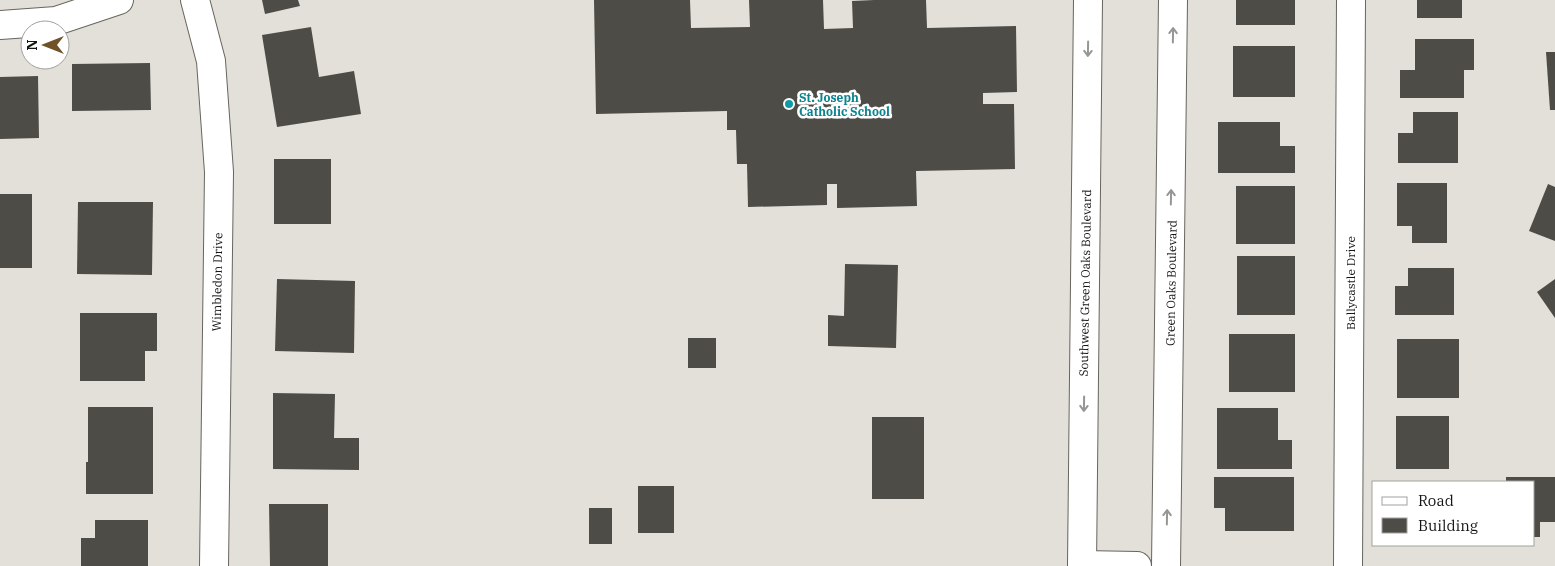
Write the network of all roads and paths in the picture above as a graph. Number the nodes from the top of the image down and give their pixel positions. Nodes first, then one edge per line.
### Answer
1 (119, 0) edge
2 (195, 0) edge
3 (1088, 0) edge
4 (1173, 0) edge
5 (1351, 0) edge
6 (0, 25) edge
7 (214, 566) edge
8 (1082, 566) edge
9 (1138, 566) edge
10 (1166, 566) edge
11 (1348, 566) edge

1 - 6 street
2 - 7 street, Wimbledon Drive
3 -> 8 street, Southwest Green Oaks Boulevard
10 -> 4 street, Green Oaks Boulevard
5 - 11 street, Ballycastle Drive
8 - 9 street

